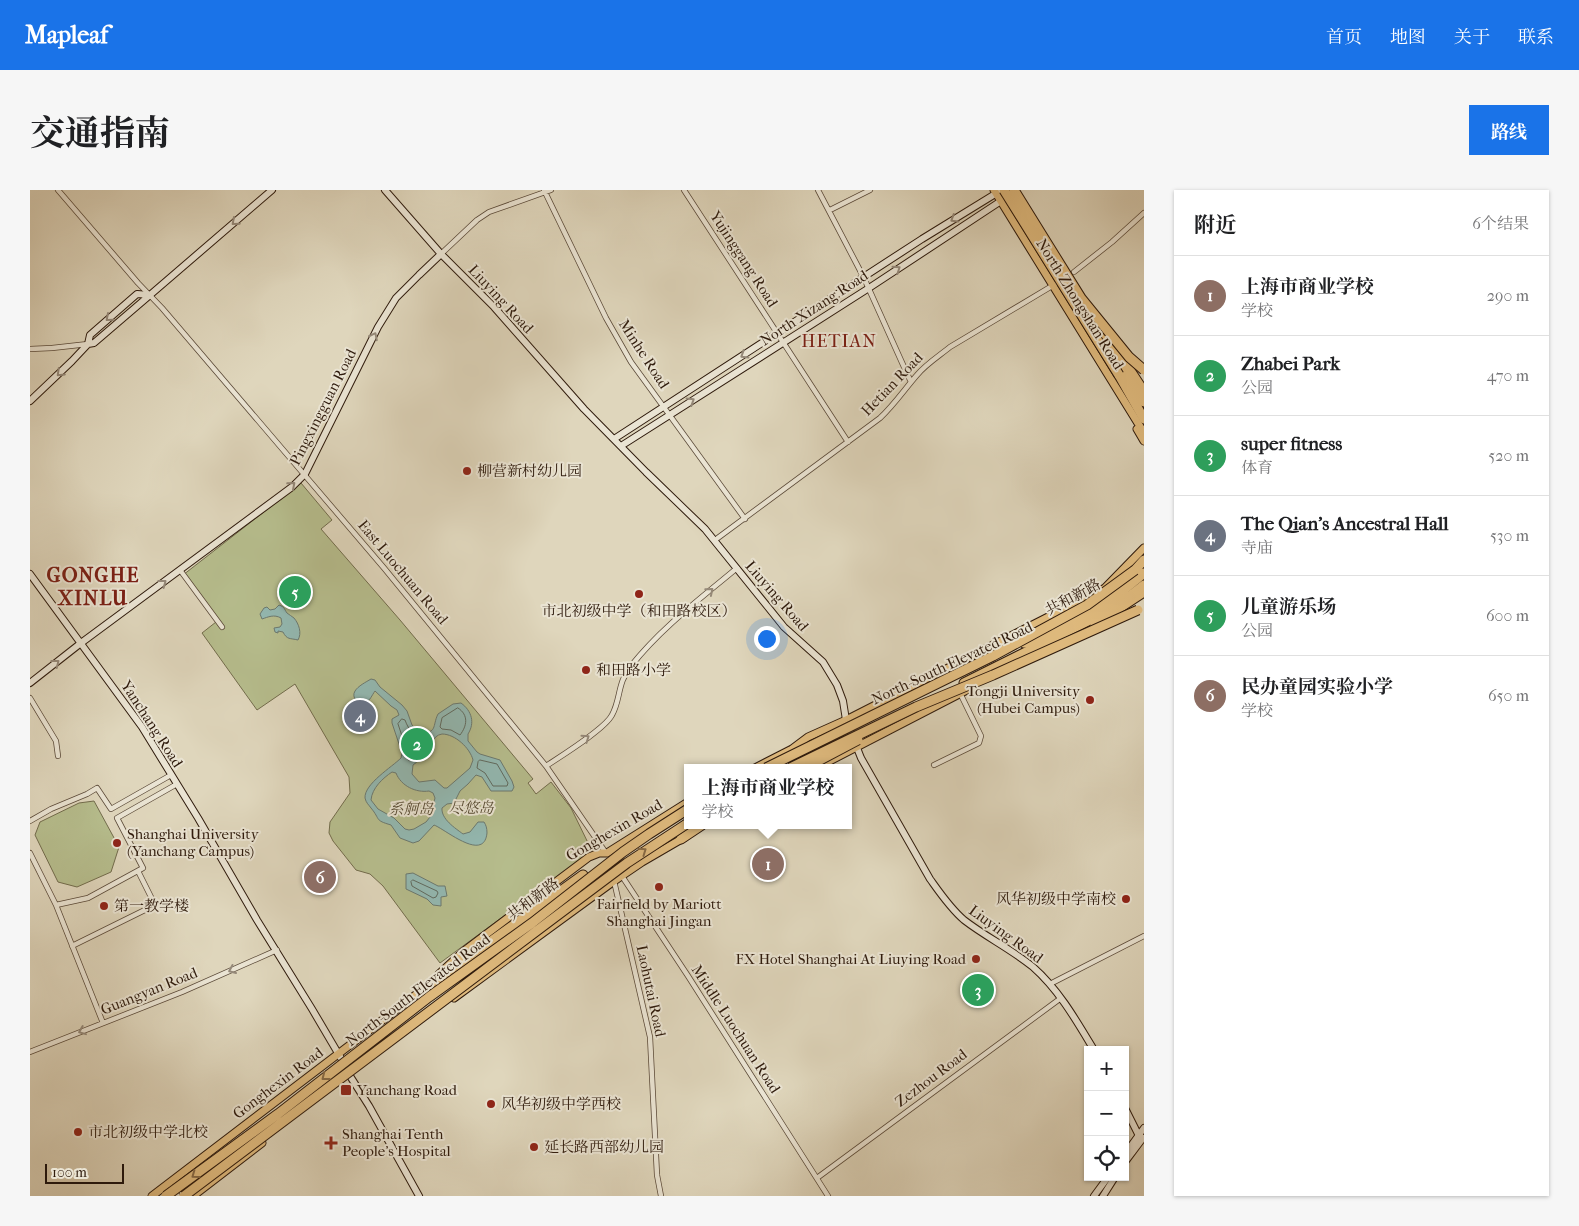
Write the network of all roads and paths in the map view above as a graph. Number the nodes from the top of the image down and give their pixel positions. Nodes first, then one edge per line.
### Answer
1 (58, 190) edge
2 (272, 190) edge
3 (384, 190) edge
4 (684, 190) edge
5 (818, 190) edge
6 (870, 190) edge
7 (1014, 190) edge
8 (1019, 190) edge
9 (547, 191) edge
10 (997, 191) edge
11 (1000, 201) junction
12 (830, 210) junction
13 (1144, 213) edge
14 (441, 254) junction
15 (1072, 273) junction
16 (864, 278) junction
17 (1052, 286) junction
18 (869, 288) junction
19 (150, 295) junction
20 (1081, 298) junction
21 (778, 334) junction
22 (783, 343) junction
23 (88, 344) junction
24 (30, 349) edge
25 (1098, 359) junction
26 (1144, 370) edge
27 (1119, 375) junction
28 (912, 382) junction
29 (1144, 390) edge
30 (30, 401) edge
31 (1144, 402) edge
32 (664, 407) junction
33 (670, 415) junction
34 (1144, 415) edge
35 (1144, 420) edge
36 (1144, 433) edge
37 (614, 440) junction
38 (1144, 440) edge
39 (848, 442) junction
40 (621, 446) junction
41 (305, 474) junction
42 (745, 519) junction
43 (715, 540) junction
44 (1144, 548) edge
45 (1144, 562) edge
46 (737, 568) junction
47 (180, 570) junction
48 (1144, 573) edge
49 (30, 574) edge
50 (1124, 583) junction
51 (1144, 585) edge
52 (1105, 588) junction
53 (1144, 593) edge
54 (1144, 608) edge
55 (1039, 623) junction
56 (1052, 624) junction
57 (222, 627) dead end
58 (81, 643) junction
59 (994, 656) junction
60 (1001, 670) junction
61 (30, 683) edge
62 (960, 693) junction
63 (30, 698) edge
64 (916, 707) junction
65 (888, 720) junction
66 (846, 722) junction
67 (855, 743) junction
68 (58, 756) dead end
69 (763, 764) edge
70 (774, 764) edge
71 (798, 764) edge
72 (807, 764) edge
73 (813, 764) edge
74 (822, 764) edge
75 (934, 765) dead end
76 (546, 766) junction
77 (171, 775) junction
78 (177, 784) junction
79 (684, 805) edge
80 (111, 809) junction
81 (684, 812) edge
82 (117, 818) junction
83 (30, 821) edge
84 (684, 825) edge
85 (692, 829) edge
86 (696, 829) edge
87 (700, 829) edge
88 (681, 839) junction
89 (623, 852) junction
90 (30, 853) edge
91 (607, 853) junction
92 (138, 871) junction
93 (622, 876) junction
94 (614, 881) junction
95 (56, 905) junction
96 (1144, 936) edge
97 (72, 946) junction
98 (277, 950) junction
99 (1050, 984) junction
100 (419, 994) junction
101 (1061, 998) junction
102 (103, 1023) junction
103 (1091, 1046) edge
104 (30, 1052) edge
105 (339, 1054) junction
106 (350, 1076) junction
107 (1129, 1115) edge
108 (1144, 1128) edge
109 (1141, 1137) edge
110 (1129, 1150) edge
111 (1129, 1156) edge
112 (817, 1178) junction
113 (1105, 1181) edge
114 (1112, 1181) edge
115 (168, 1183) junction
116 (152, 1196) edge
117 (166, 1196) edge
118 (178, 1196) edge
119 (184, 1196) edge
120 (193, 1196) edge
121 (418, 1196) edge
122 (662, 1196) edge
123 (828, 1196) edge
124 (1094, 1196) edge
125 (1103, 1196) edge

1 - 19 street, East Luochuan Road
2 -> 19 main road
3 - 14 main road, Liuying Road
4 - 21 street, Yujinggang Road
5 - 12 street
6 - 12 street
7 - 20 highway, bridge
8 - 11 main road, North Xizang Road
8 - 15 main road, North Zhongshan Road
9 - 14 street, Pingxingguan Road
9 - 32 street, Minhe Road
10 - 11 main road, North Zhongshan Road
10 -> 16 main road, North Xizang Road
10 - 27 highway, bridge
11 - 17 main road, North Zhongshan Road
18 -> 11 main road, North Xizang Road
12 - 16 street
13 - 15 street, Hetian Road
14 - 37 main road, Liuying Road
41 -> 14 main road, Pingxingguan Road
15 - 17 street, Hetian Road
15 - 29 main road, North Zhongshan Road
16 - 18 street
16 - 21 main road, North Xizang Road
17 - 25 main road, North Zhongshan Road
17 - 28 street, Hetian Road
18 - 22 main road, North Xizang Road
18 - 28 street
19 -> 23 main road
19 - 41 street, East Luochuan Road
20 - 26 highway, bridge
20 - 31 highway, bridge
21 - 22 street, Yujinggang Road
21 -> 32 main road, North Xizang Road
33 -> 22 main road, North Xizang Road
22 - 39 street, Yujinggang Road
23 - 24 street
23 -> 30 main road
25 - 36 main road, North Zhongshan Road
25 - 38 main road
27 - 34 highway
27 - 35 highway
28 - 39 street, Hetian Road
32 - 33 street, Minhe Road
32 - 37 main road, North Xizang Road
33 - 40 main road, North Xizang Road
33 - 42 street, Minhe Road
37 - 40 main road, Liuying Road
39 - 42 street, Hetian Road
40 - 43 main road, Liuying Road
47 -> 41 main road, Pingxingguan Road
41 - 76 street, East Luochuan Road
42 - 43 street, Hetian Road
43 - 46 main road, Liuying Road
44 - 52 main road
45 - 50 main road, 共和新路
45 - 59 highway, bridge
46 - 66 main road, Liuying Road
76 -> 46 street
47 - 57 street
58 -> 47 main road, Pingxingguan Road
48 - 59 highway, North-South Elevated Road, bridge
49 - 58 main road, Yanchang Road
50 - 52 main road
50 - 56 main road, 共和新路
51 - 64 highway, North-South Elevated Road, bridge
52 - 55 main road
53 - 60 main road
54 - 64 highway, bridge
55 - 56 main road
55 - 66 main road
56 - 66 main road, 共和新路
61 -> 58 main road, Pingxingguan Road
58 - 77 main road, Yanchang Road
59 - 70 highway, North-South Elevated Road, bridge
60 - 62 main road
60 - 67 main road
62 - 67 main road
62 - 75 street
63 - 68 street
64 - 65 highway, North-South Elevated Road, bridge
65 - 71 highway, North-South Elevated Road, bridge
65 - 73 highway, bridge
66 - 67 main road, Liuying Road
66 - 69 main road, 共和新路
67 - 72 main road
67 - 74 main road
67 - 99 main road, Liuying Road
76 - 91 street, East Luochuan Road
77 - 78 main road, Yanchang Road
77 - 80 street
78 - 82 street
78 - 98 main road, Yanchang Road
79 - 91 main road, Gonghexin Road
80 - 82 street
80 - 83 street
81 - 89 highway, North-South Elevated Road, bridge
82 - 92 street
119 -> 84 highway, North-South Elevated Road, bridge
85 - 88 main road
86 - 88 highway
87 - 88 main road
88 - 93 main road
89 - 100 highway, bridge
89 -> 117 highway, North-South Elevated Road, bridge
90 - 95 street
91 - 93 street, East Luochuan Road
91 - 100 main road, 共和新路
91 - 100 main road, Gonghexin Road
92 - 95 street
92 - 97 street
93 - 94 main road
93 - 112 street, Middle Luochuan Road
94 - 106 main road
94 - 122 street, Laohutai Road
95 - 97 street
96 - 99 street
97 - 102 street
98 -> 102 street, Guangyan Road
98 - 105 main road, Yanchang Road
99 - 101 main road, Liuying Road
100 - 105 main road, Gonghexin Road
101 - 103 main road, Liuying Road
101 - 112 street, Zezhou Road
102 -> 104 street, Guangyan Road
105 - 106 main road, Yanchang Road
105 - 115 main road, Gonghexin Road
106 - 120 main road
106 - 121 main road, Yanchang Road
107 - 109 main road
108 - 109 main road
109 - 110 main road
109 - 111 main road
112 - 123 street, Middle Luochuan Road
113 - 124 main road
114 - 125 main road
115 - 116 main road, Gonghexin Road
115 - 118 street

